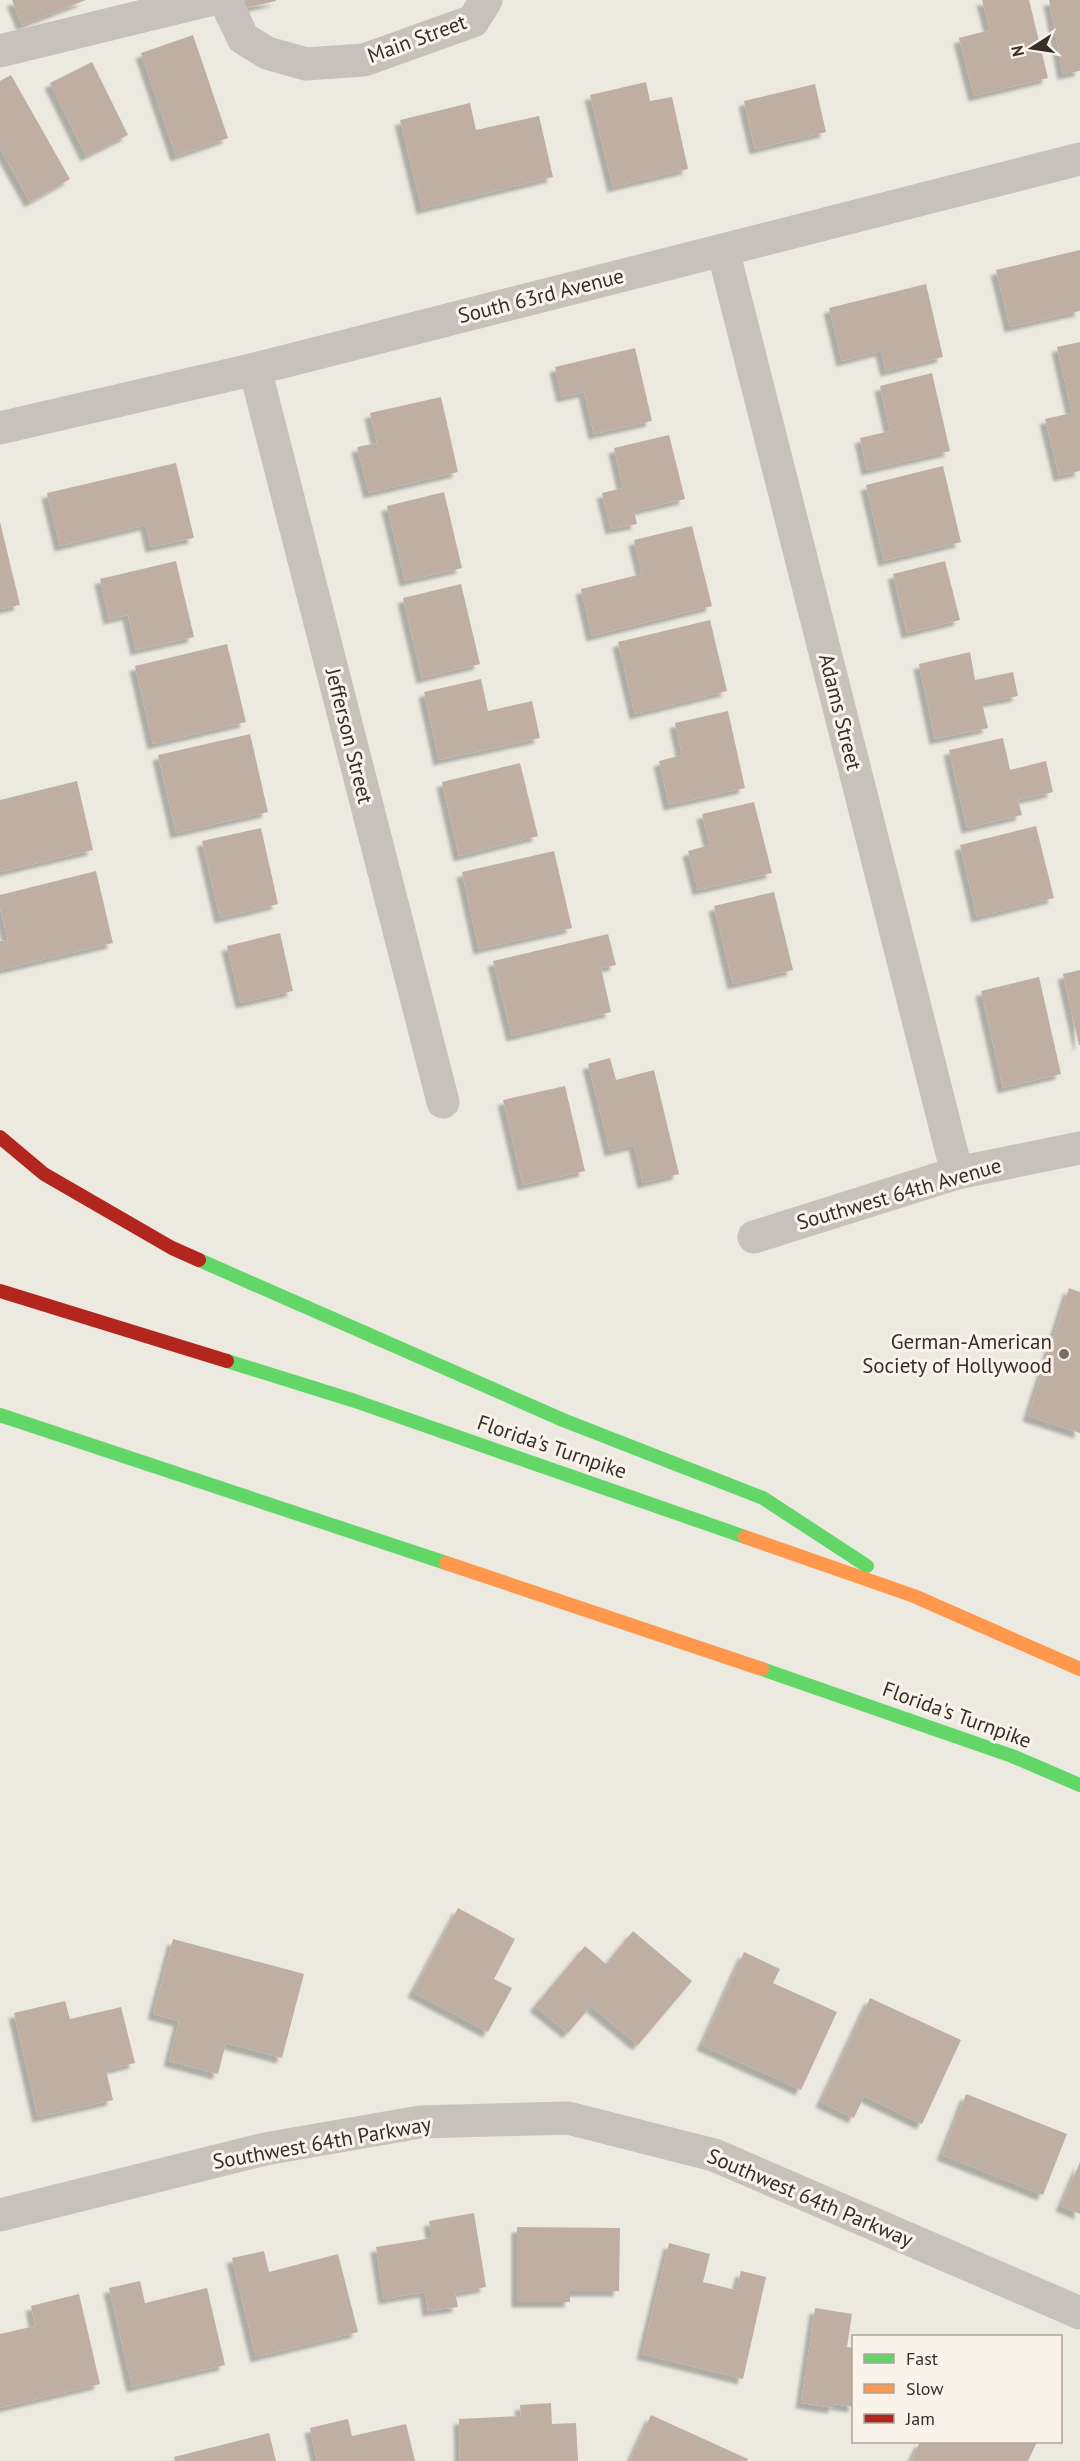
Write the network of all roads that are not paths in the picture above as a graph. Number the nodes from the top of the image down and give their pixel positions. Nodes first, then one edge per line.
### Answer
1 (209, 0) edge
2 (225, 0) edge
3 (486, 0) edge
4 (0, 51) edge
5 (1080, 159) edge
6 (723, 250) junction
7 (255, 369) junction
8 (0, 428) edge
9 (443, 1102) dead end
10 (0, 1137) edge
11 (1080, 1148) edge
12 (957, 1173) junction
13 (754, 1237) dead end
14 (0, 1291) edge
15 (0, 1415) edge
16 (914, 1596) junction
17 (1080, 1669) edge
18 (1080, 1785) edge
19 (0, 2215) edge
20 (1080, 2313) edge

1 - 4 street
2 - 3 street, Main Street
5 - 6 street, South 63rd Avenue
6 - 7 street, South 63rd Avenue
6 - 12 street, Adams Street
7 - 8 street, South 63rd Avenue
7 - 9 street, Jefferson Street
10 - 16 highway
11 - 12 street, Southwest 64th Avenue
12 - 13 street, Southwest 64th Avenue
14 - 16 highway, Florida's Turnpike
15 - 18 highway, Florida's Turnpike
16 - 17 highway, Florida's Turnpike
19 - 20 street, Southwest 64th Parkway

